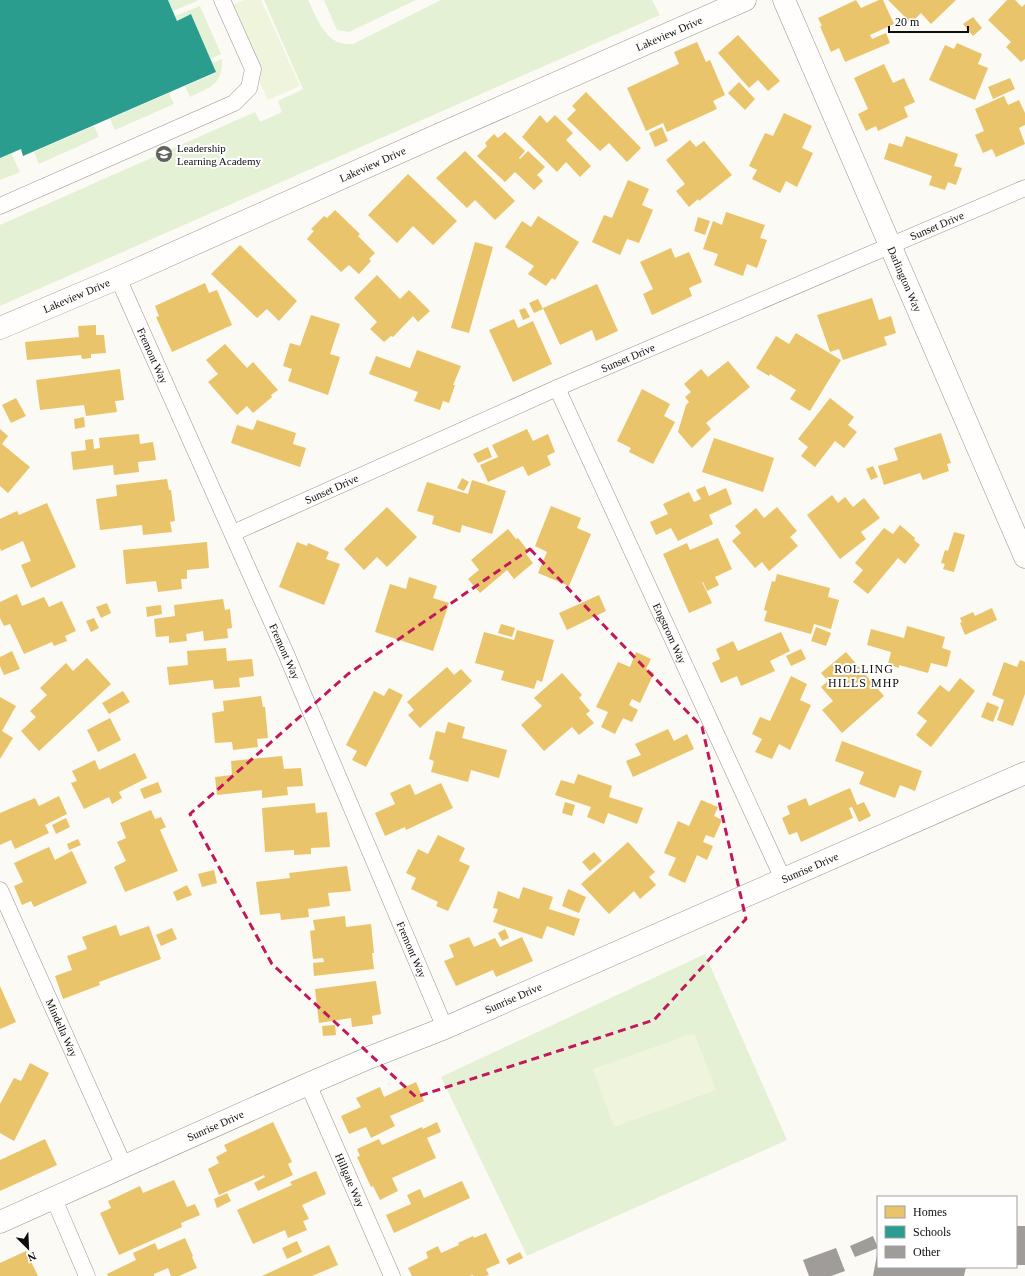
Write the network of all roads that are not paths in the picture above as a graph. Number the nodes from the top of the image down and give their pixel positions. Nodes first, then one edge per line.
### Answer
1 (222, 0) edge
2 (745, 0) edge
3 (784, 0) edge
4 (1025, 188) edge
5 (0, 206) edge
6 (891, 245) junction
7 (118, 278) junction
8 (0, 328) edge
9 (557, 388) junction
10 (233, 533) junction
11 (1025, 558) edge
12 (1025, 773) edge
13 (783, 879) junction
14 (0, 890) edge
15 (445, 1028) junction
16 (308, 1084) junction
17 (124, 1166) junction
18 (54, 1199) junction
19 (0, 1222) edge
20 (87, 1276) edge
21 (392, 1276) edge

1 - 5 lane
2 - 7 street, Lakeview Drive
3 - 6 street, Darlington Way
4 - 6 lane, Sunset Drive
6 - 9 lane, Sunset Drive
6 - 11 street, Darlington Way
7 - 8 street, Lakeview Drive
7 - 10 lane, Fremont Way
9 - 10 lane, Sunset Drive
9 - 13 lane, Engstrom Way
10 - 15 lane, Fremont Way
12 - 13 street, Sunrise Drive
13 - 15 street, Sunrise Drive
14 - 17 lane, Mindella Way
15 - 16 street, Sunrise Drive
16 - 17 street, Sunrise Drive
16 - 21 lane, Hillgate Way
17 - 18 street, Sunrise Drive
18 - 19 street, Sunrise Drive
18 - 20 lane

